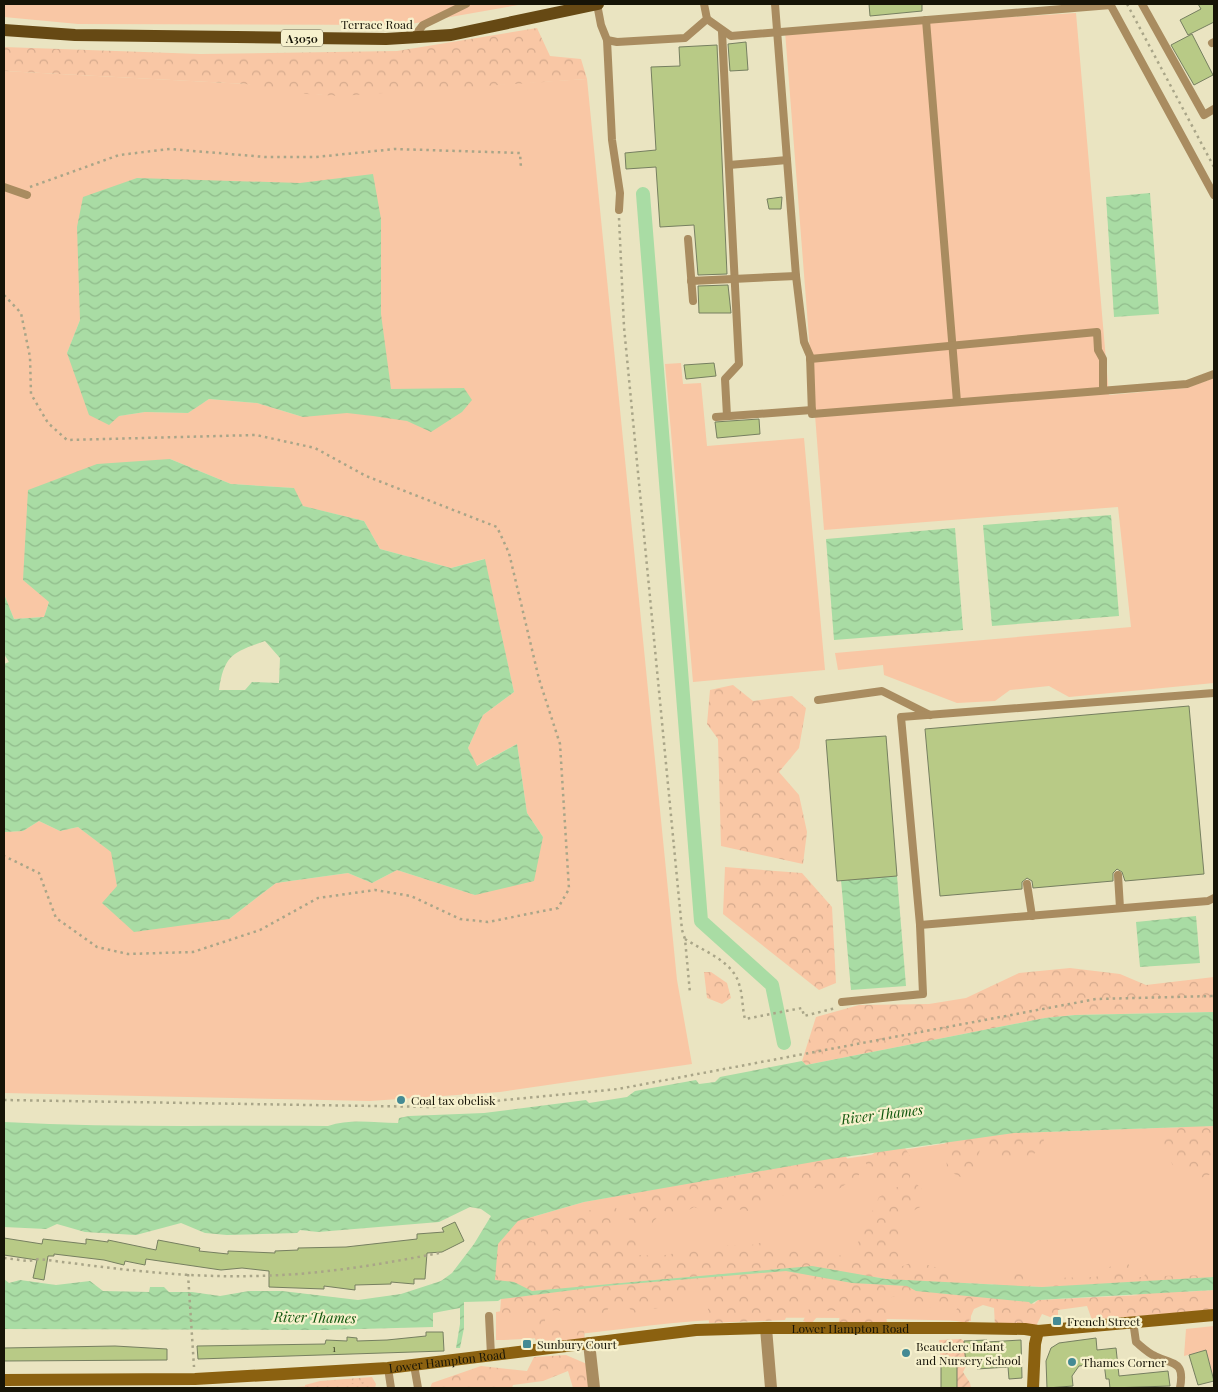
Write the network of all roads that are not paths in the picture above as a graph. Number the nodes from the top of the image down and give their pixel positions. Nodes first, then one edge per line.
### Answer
1 (466, 4) edge
2 (598, 4) edge
3 (704, 4) edge
4 (775, 4) edge
5 (1110, 4) edge
6 (1142, 4) edge
7 (707, 19) junction
8 (926, 20) junction
9 (4, 30) edge
10 (722, 32) junction
11 (778, 32) junction
12 (413, 38) junction
13 (607, 40) junction
14 (1214, 110) edge
15 (788, 160) junction
16 (729, 165) junction
17 (4, 188) edge
18 (27, 195) road end
19 (1214, 195) edge
20 (619, 210) road end
21 (688, 239) dead end
22 (796, 276) junction
23 (736, 280) junction
24 (691, 282) junction
25 (693, 301) dead end
26 (952, 345) junction
27 (810, 359) junction
28 (1214, 374) edge
29 (1104, 390) junction
30 (957, 402) junction
31 (812, 410) junction
32 (727, 416) junction
33 (716, 417) dead end
34 (1214, 693) edge
35 (818, 700) dead end
36 (930, 715) junction
37 (1118, 875) dead end
38 (1027, 884) dead end
39 (1214, 898) edge
40 (1120, 908) junction
41 (1032, 916) junction
42 (920, 925) junction
43 (842, 1002) road end
44 (1214, 1315) edge
45 (489, 1316) dead end
46 (1133, 1321) junction
47 (766, 1328) junction
48 (1038, 1332) junction
49 (588, 1343) junction
50 (491, 1355) junction
51 (414, 1365) junction
52 (388, 1368) junction
53 (7, 1383) edge
54 (30, 1384) edge
55 (390, 1388) edge
56 (418, 1388) edge
57 (594, 1388) edge
58 (771, 1388) edge
59 (1032, 1388) edge
60 (1180, 1388) edge

1 - 12 lane
2 - 12 main road, Terrace Road / A3050
2 - 13 lane
3 - 7 lane
4 - 11 lane
5 - 8 lane
5 - 19 lane
6 - 14 lane
7 - 10 lane
7 - 13 lane
8 - 11 lane
8 - 26 lane
9 - 12 main road, Terrace Road / A3050
10 - 11 lane
10 - 16 lane
11 - 15 lane
13 - 20 lane
15 - 16 lane
15 - 22 lane
16 - 23 lane
17 - 18 lane
21 - 24 lane
22 - 23 lane
22 - 27 lane
23 - 24 lane
23 - 32 lane
24 - 25 lane
26 - 27 lane
26 - 29 lane
26 - 30 lane
27 - 31 lane
28 - 29 lane
29 - 30 lane
30 - 31 lane
31 - 32 lane
32 - 33 lane
34 - 36 lane
35 - 36 lane
36 - 42 lane
37 - 40 lane
38 - 41 lane
39 - 40 lane
40 - 41 lane
41 - 42 lane
42 - 43 lane
44 - 46 street, Lower Hampton Road
45 - 50 lane
46 - 48 street, Lower Hampton Road
46 - 60 lane
47 - 48 street, Lower Hampton Road
47 - 49 street, Lower Hampton Road
47 - 58 street
48 - 59 street
49 - 50 street, Lower Hampton Road
49 - 57 street
50 - 51 street, Lower Hampton Road
51 - 52 street, Lower Hampton Road
51 - 56 lane
52 - 54 street, Lower Hampton Road
52 - 55 lane
53 - 54 street, Lower Hampton Road

